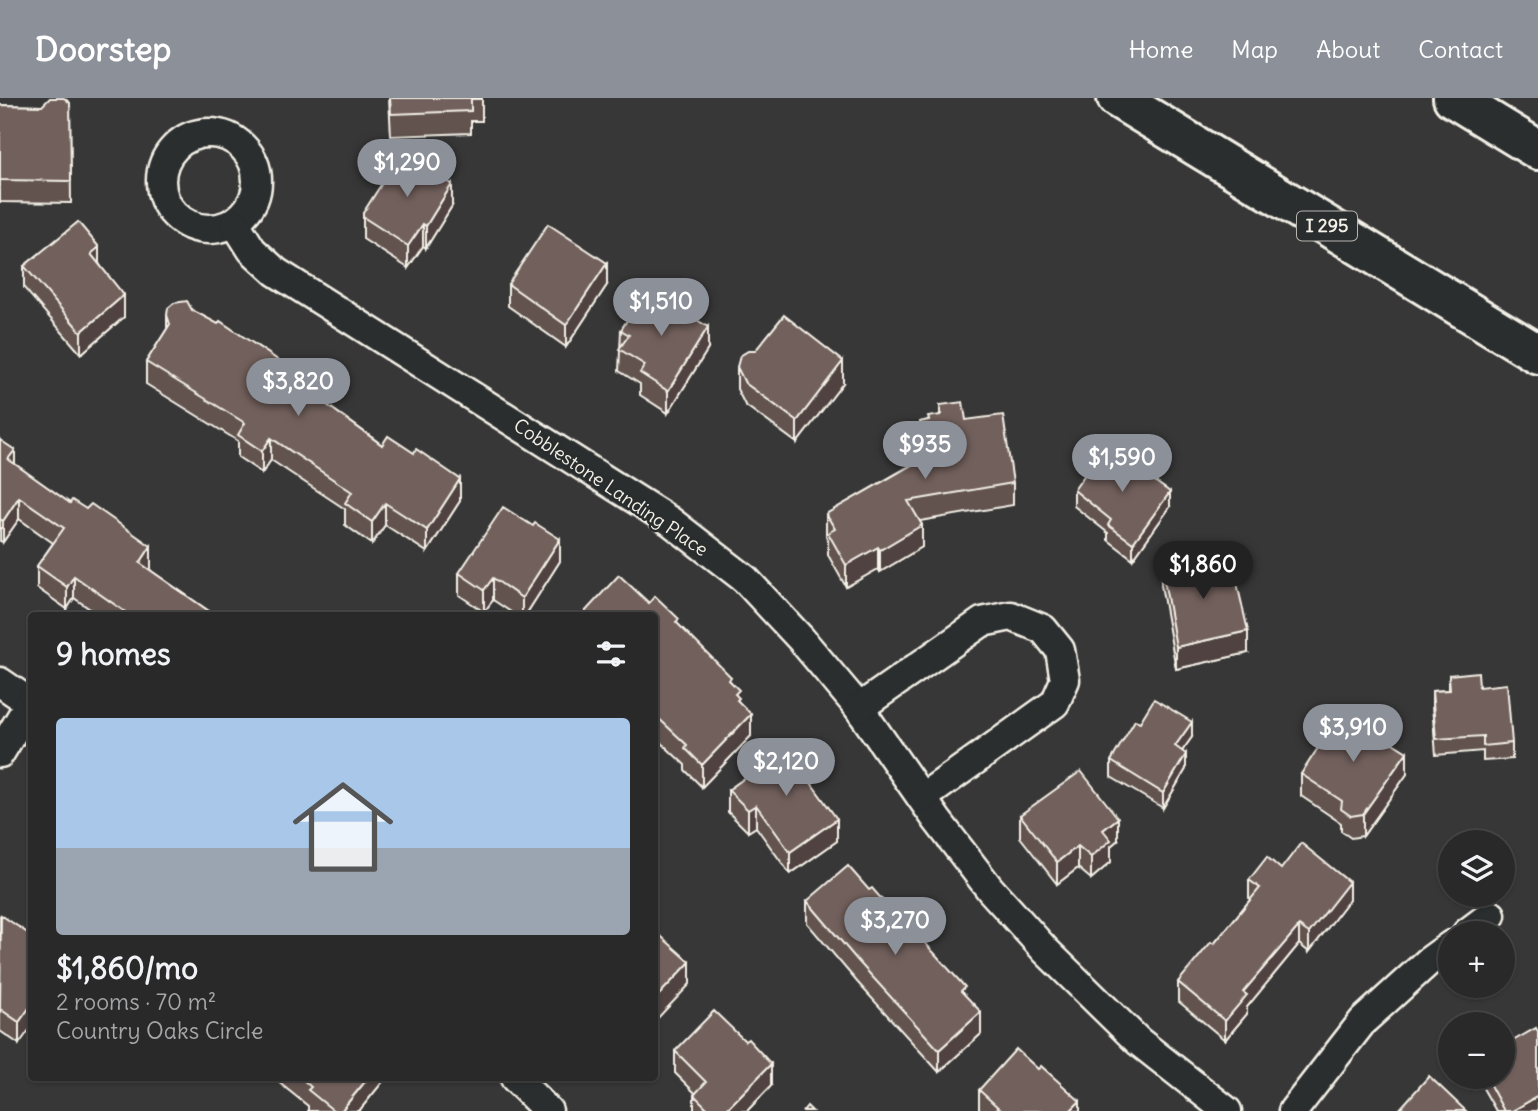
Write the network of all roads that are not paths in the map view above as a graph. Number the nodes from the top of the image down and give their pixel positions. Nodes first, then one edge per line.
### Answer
1 (1116, 98) edge
2 (1453, 98) edge
3 (1538, 150) edge
4 (234, 223) dead end
5 (1538, 354) edge
6 (0, 682) edge
7 (28, 702) edge
8 (859, 708) junction
9 (28, 709) edge
10 (0, 753) edge
11 (922, 798) junction
12 (1492, 915) dead end
13 (1484, 921) edge
14 (1438, 954) edge
15 (518, 1081) edge
16 (548, 1111) edge
17 (1227, 1111) edge
18 (1293, 1111) edge

1 - 5 highway, I 295
2 - 3 highway
4 - 8 street, Cobblestone Landing Place
6 - 7 street
8 - 11 street, Cobblestone Landing Place
8 - 11 street
9 - 10 street
11 - 17 street, Cobblestone Landing Place
12 - 13 street
14 - 18 street
15 - 16 street

